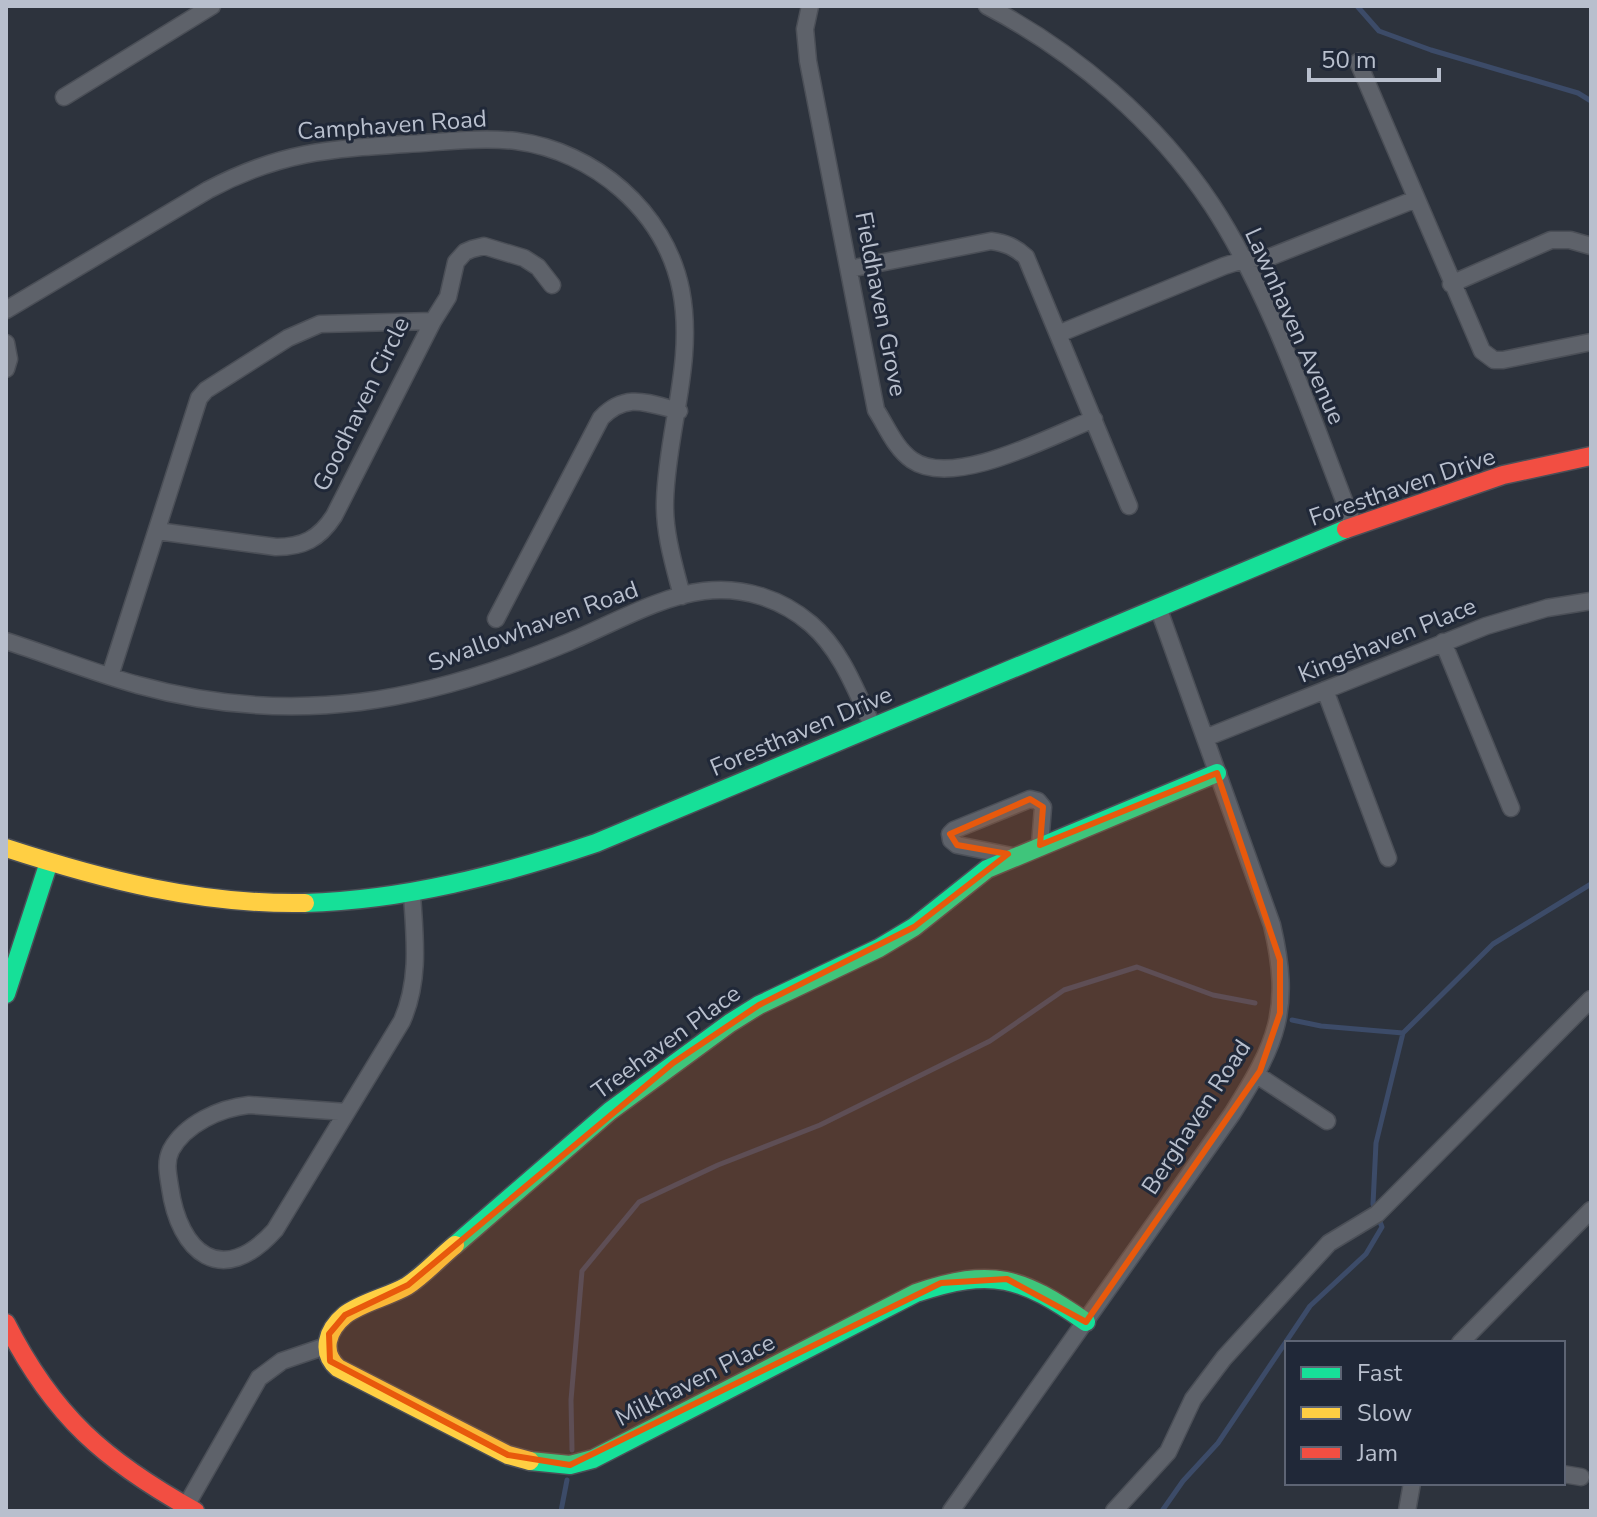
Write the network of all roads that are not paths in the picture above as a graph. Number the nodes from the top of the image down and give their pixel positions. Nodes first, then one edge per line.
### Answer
1 (212, 6) edge
2 (810, 6) edge
3 (987, 6) edge
4 (1358, 62) dead end
5 (64, 97) dead end
6 (1416, 199) junction
7 (1591, 246) edge
8 (1243, 260) junction
9 (849, 269) junction
10 (1451, 284) junction
11 (552, 285) dead end
12 (6, 310) edge
13 (433, 321) junction
14 (1058, 334) junction
15 (1591, 342) edge
16 (6, 343) edge
17 (6, 369) edge
18 (679, 411) junction
19 (1094, 419) junction
20 (1591, 456) edge
21 (1129, 506) dead end
22 (1354, 526) junction
23 (157, 531) junction
24 (682, 596) junction
25 (1591, 601) edge
26 (1158, 607) junction
27 (496, 619) dead end
28 (6, 641) edge
29 (1443, 642) junction
30 (110, 676) junction
31 (1325, 690) junction
32 (873, 727) junction
33 (1205, 738) junction
34 (1217, 773) junction
35 (1511, 808) dead end
36 (1040, 845) junction
37 (6, 848) edge
38 (1012, 856) junction
39 (1388, 858) dead end
40 (49, 862) junction
41 (412, 895) junction
42 (6, 994) edge
43 (1591, 999) edge
44 (1257, 1075) junction
45 (346, 1112) junction
46 (1327, 1121) dead end
47 (1591, 1210) edge
48 (1086, 1322) junction
49 (6, 1323) edge
50 (1462, 1341) edge
51 (327, 1351) junction
52 (1565, 1474) edge
53 (1581, 1477) dead end
54 (1412, 1485) edge
55 (190, 1509) edge
56 (951, 1511) edge
57 (1114, 1511) edge
58 (1407, 1511) edge

1 - 5 street
2 - 9 street, Fieldhaven Grove
3 - 8 street, Lawnhaven Avenue
4 - 6 street
6 - 8 street
6 - 10 street
7 - 10 street
8 - 14 street
8 - 22 street, Lawnhaven Avenue
9 - 14 street
9 - 19 street, Fieldhaven Grove
10 - 15 street
11 - 13 street
12 - 18 street, Camphaven Road
13 - 23 street, Goodhaven Circle
13 - 23 street, Goodhaven Circle
14 - 19 street
16 - 17 street
18 - 24 street, Camphaven Road
18 - 27 street
19 - 21 street
20 - 22 street, Foresthaven Drive
22 - 26 street, Foresthaven Drive
23 - 30 street, Goodhaven Circle
24 - 30 street, Swallowhaven Road
24 - 32 street, Swallowhaven Road
25 - 29 street, Kingshaven Place
26 - 32 street, Foresthaven Drive
26 - 33 street, Berghaven Road
28 - 30 street, Swallowhaven Road
29 - 31 street, Kingshaven Place
29 - 35 street
31 - 33 street, Kingshaven Place
31 - 39 street
32 - 41 street, Foresthaven Drive
33 - 34 street, Berghaven Road
34 - 36 street, Treehaven Place
34 - 44 street, Berghaven Road
36 - 38 street, Treehaven Place
36 - 38 street
37 - 40 street, Foresthaven Drive
38 - 51 street, Treehaven Place
40 - 41 street, Foresthaven Drive
40 - 42 street
41 - 45 street
43 - 57 street
44 - 46 street
44 - 48 street, Berghaven Road
45 - 45 street
47 - 50 street
48 - 51 street, Milkhaven Place
48 - 56 street, Berghaven Road
49 - 55 street
51 - 55 street
52 - 53 street
54 - 58 street

